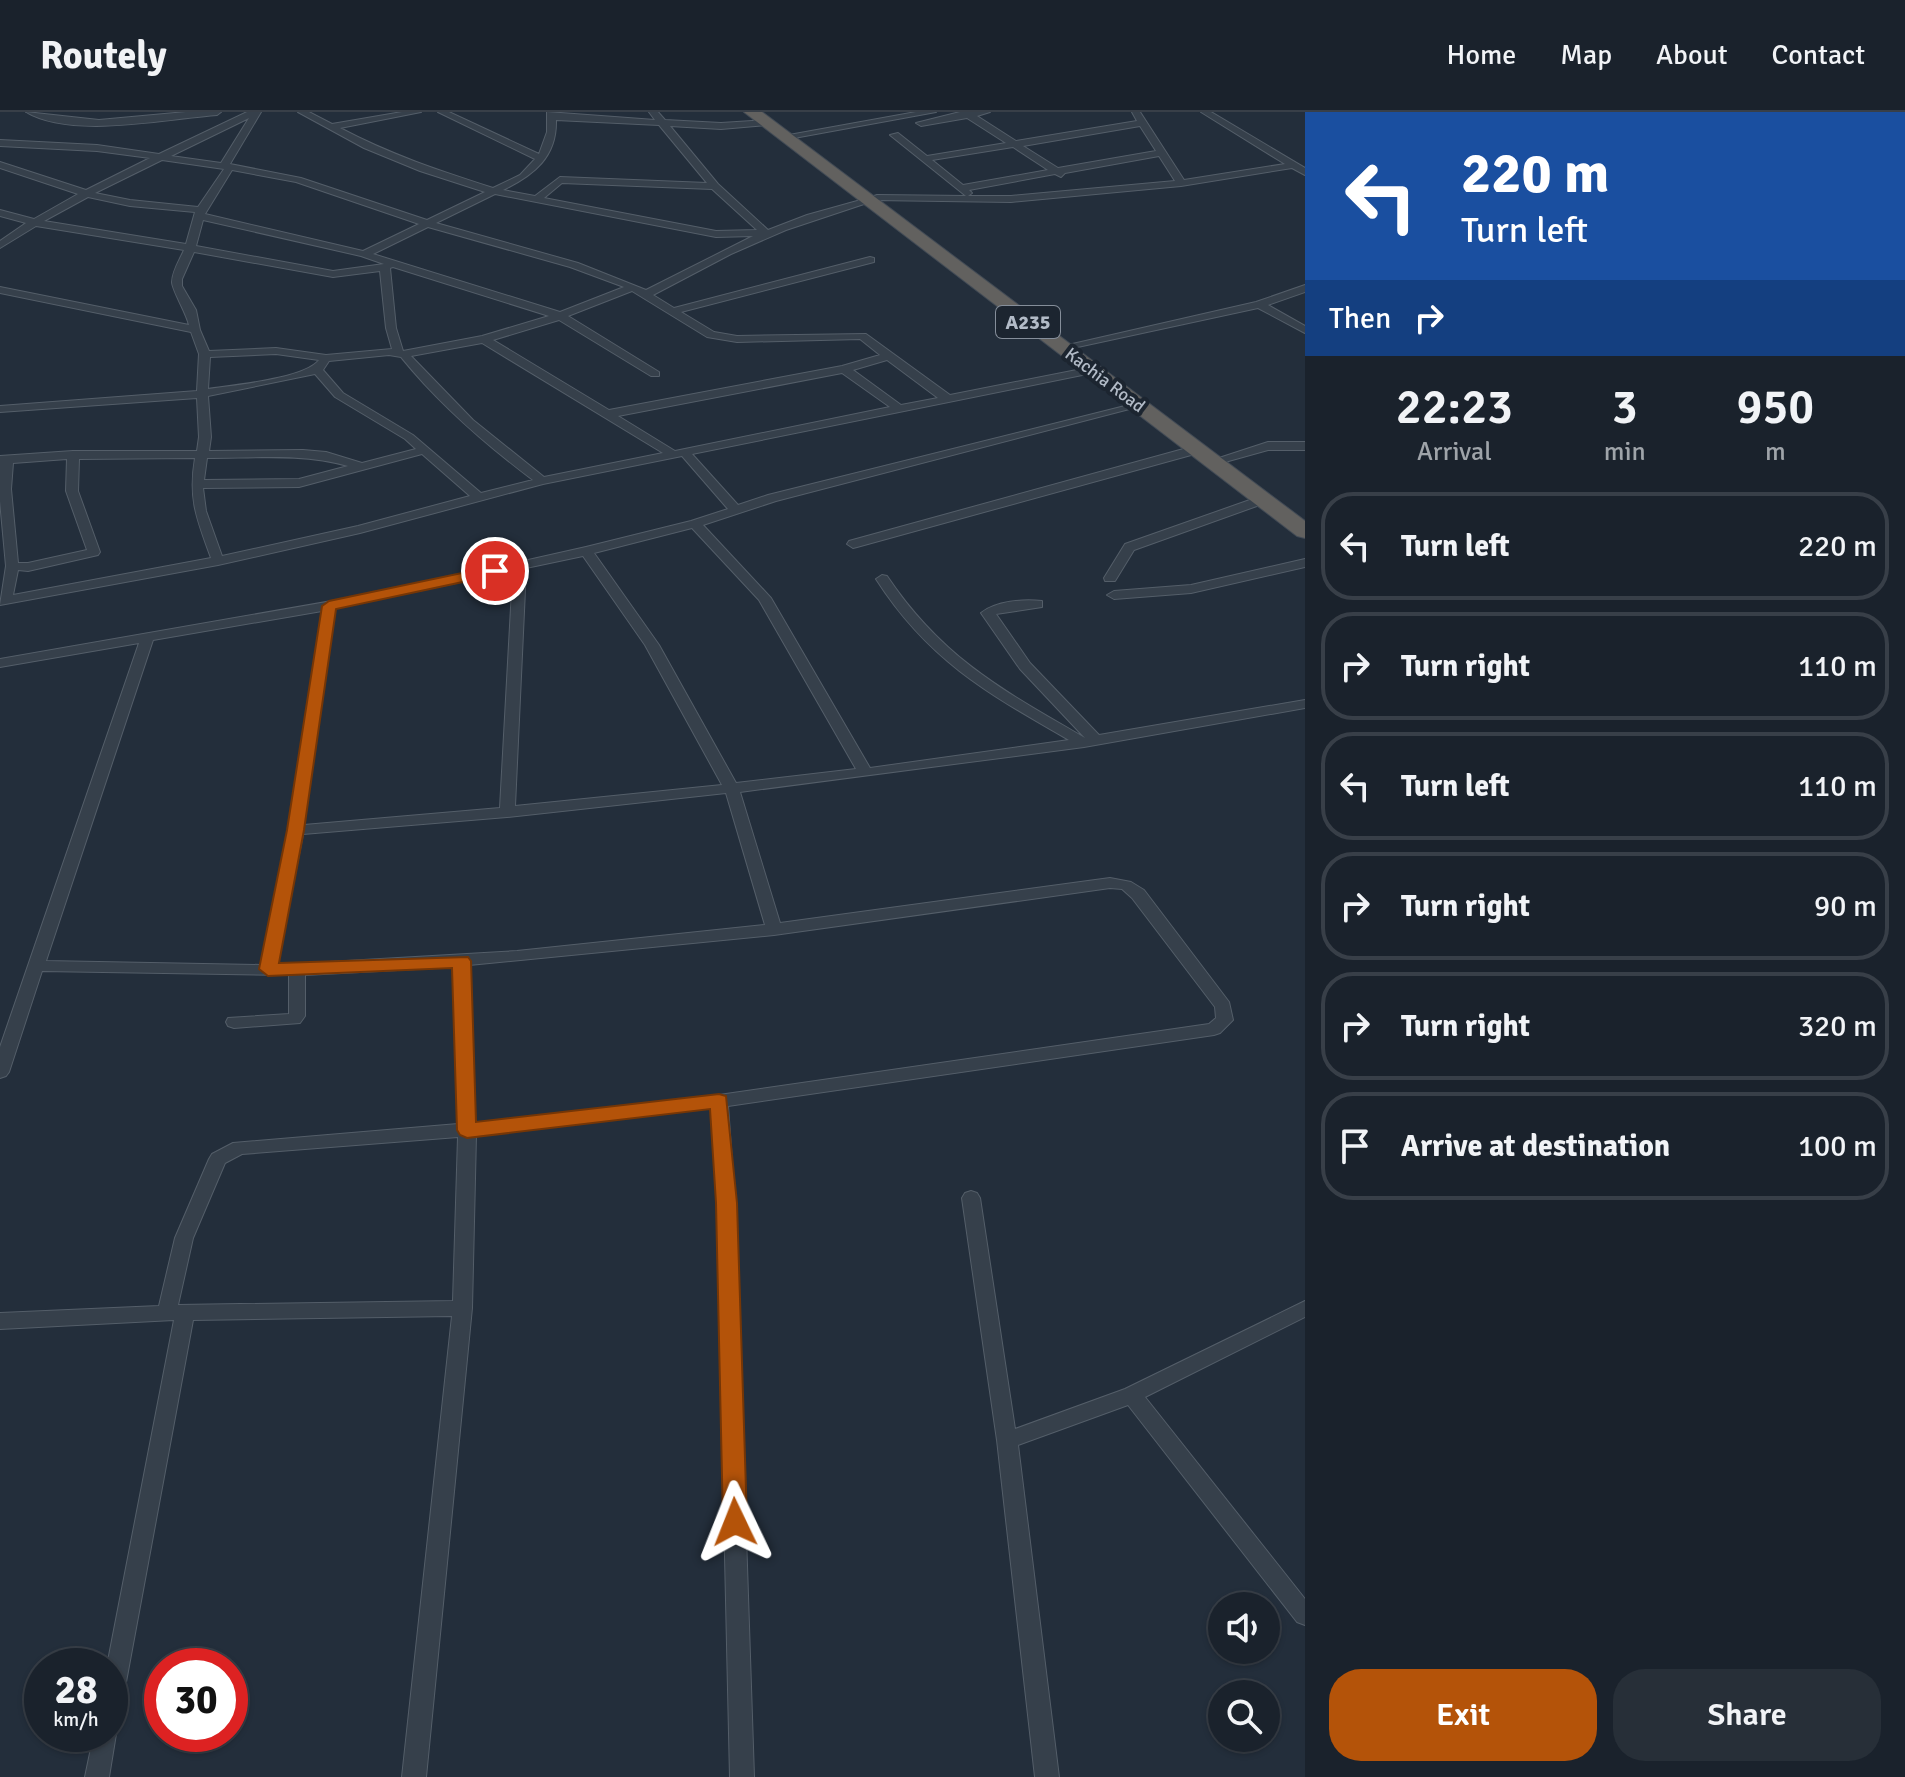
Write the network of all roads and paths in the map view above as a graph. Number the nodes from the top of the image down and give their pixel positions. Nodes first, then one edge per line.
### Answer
1 (30, 112) edge
2 (217, 112) edge
3 (255, 112) edge
4 (302, 112) edge
5 (417, 112) edge
6 (442, 112) edge
7 (653, 112) edge
8 (932, 112) edge
9 (986, 112) edge
10 (1136, 112) edge
11 (1205, 112) edge
12 (966, 113) edge
13 (552, 115) edge
14 (761, 115) edge
15 (662, 122) junction
16 (920, 123) dead end
17 (1143, 123) junction
18 (332, 127) junction
19 (794, 135) junction
20 (895, 135) dead end
21 (1014, 142) junction
22 (0, 143) edge
23 (1160, 153) junction
24 (165, 157) junction
25 (924, 159) junction
26 (541, 160) junction
27 (0, 165) edge
28 (1294, 165) junction
29 (227, 166) junction
30 (1056, 171) junction
31 (1305, 172) edge
32 (560, 180) junction
33 (1181, 183) junction
34 (715, 186) junction
35 (961, 188) junction
36 (492, 191) junction
37 (1085, 191) junction
38 (88, 194) junction
39 (975, 199) junction
40 (536, 200) junction
41 (880, 205) junction
42 (0, 213) edge
43 (201, 213) junction
44 (426, 222) junction
45 (36, 223) junction
46 (766, 233) junction
47 (0, 245) edge
48 (190, 248) junction
49 (364, 254) junction
50 (870, 260) dead end
51 (388, 266) junction
52 (633, 287) junction
53 (1305, 288) edge
54 (0, 290) edge
55 (647, 294) junction
56 (1259, 305) junction
57 (673, 311) junction
58 (560, 316) junction
59 (195, 330) junction
60 (1305, 330) edge
61 (484, 339) junction
62 (1073, 345) junction
63 (401, 353) junction
64 (205, 354) junction
65 (891, 355) junction
66 (326, 358) junction
67 (844, 369) junction
68 (317, 370) junction
69 (1092, 370) junction
70 (655, 374) dead end
71 (202, 394) junction
72 (949, 400) junction
73 (1137, 404) junction
74 (0, 409) edge
75 (901, 410) junction
76 (608, 414) junction
77 (1305, 446) edge
78 (1198, 449) junction
79 (425, 450) junction
80 (203, 453) junction
81 (680, 454) junction
82 (73, 455) junction
83 (1225, 458) junction
84 (4, 460) edge
85 (360, 466) junction
86 (542, 481) junction
87 (197, 484) junction
88 (479, 498) junction
89 (1264, 499) junction
90 (735, 509) junction
91 (1305, 517) edge
92 (695, 524) junction
93 (4, 525) edge
94 (1305, 531) edge
95 (853, 544) dead end
96 (586, 551) junction
97 (218, 561) junction
98 (1305, 563) edge
99 (520, 565) junction
100 (12, 566) junction
101 (1110, 578) dead end
102 (882, 579) dead end
103 (1114, 595) dead end
104 (2, 601) edge
105 (1037, 604) dead end
106 (329, 606) junction
107 (147, 639) junction
108 (0, 663) edge
109 (1305, 704) edge
110 (1091, 742) junction
111 (865, 772) junction
112 (732, 789) junction
113 (507, 812) junction
114 (296, 830) junction
115 (774, 930) junction
116 (461, 961) junction
117 (35, 966) junction
118 (268, 969) junction
119 (297, 969) junction
120 (234, 1022) dead end
121 (0, 1072) edge
122 (719, 1101) junction
123 (467, 1130) junction
124 (971, 1198) dead end
125 (462, 1308) junction
126 (1305, 1308) edge
127 (176, 1314) junction
128 (0, 1321) edge
129 (1132, 1395) junction
130 (1007, 1440) junction
131 (1305, 1615) edge
132 (120, 1648) edge
133 (102, 1752) edge
134 (97, 1777) edge
135 (414, 1777) edge
136 (742, 1777) edge
137 (1047, 1777) edge

1 - 2 street
3 - 24 street
3 - 29 street
4 - 18 street
5 - 18 street
6 - 26 street
7 - 15 street
8 - 19 street
9 - 12 street
10 - 17 street
11 - 28 street
12 - 16 street
12 - 21 street
13 - 15 street
13 - 26 street
14 - 15 street
14 - 19 highway, Kachia Road / A235
14 - 41 highway, Kachia Road / A235
15 - 34 street
17 - 21 street
17 - 23 street
18 - 36 street
19 - 41 highway, Kachia Road / A235
20 - 25 street
21 - 25 street
21 - 30 street
22 - 24 street
23 - 30 street
23 - 33 street
24 - 29 street
24 - 38 street
25 - 35 street
26 - 32 street
26 - 36 street
27 - 38 street
28 - 31 street
28 - 33 street
29 - 43 street
29 - 44 street
30 - 35 street
30 - 37 street
32 - 34 street
32 - 40 street
33 - 37 street
34 - 46 street
35 - 39 street
36 - 40 street
36 - 44 street
37 - 39 street
38 - 43 street
38 - 45 street
39 - 41 street
40 - 46 street
41 - 46 street
41 - 62 highway, Kachia Road / A235
41 - 69 highway, Kachia Road / A235
42 - 45 street
43 - 48 street
43 - 49 street
44 - 49 street
44 - 52 street
45 - 47 street
45 - 48 street
46 - 55 street
48 - 51 street
48 - 59 street
49 - 51 street
50 - 57 street
51 - 58 street
51 - 63 street
52 - 55 street
52 - 58 street
53 - 56 street
54 - 59 street
55 - 57 street
56 - 60 street
56 - 62 street
57 - 65 street
58 - 61 street
58 - 70 street
59 - 64 street
61 - 63 street
61 - 76 street
62 - 83 highway, Kachia Road / A235
63 - 66 street
63 - 86 street
64 - 66 street
64 - 71 street
65 - 67 street
65 - 72 street
66 - 68 street
67 - 75 street
67 - 76 street
68 - 71 street
68 - 79 street
69 - 72 street
69 - 73 highway, Kachia Road / A235
71 - 74 street
71 - 80 street
72 - 75 street
73 - 78 highway, Kachia Road / A235
73 - 90 street
75 - 81 street
76 - 81 street
77 - 83 street
78 - 89 highway, Kachia Road / A235
78 - 95 street
79 - 85 street
79 - 88 street
80 - 82 street
80 - 85 street
80 - 87 street
81 - 86 street
81 - 90 street
82 - 84 street
82 - 100 street
83 - 91 highway, Kachia Road / A235
84 - 93 street
85 - 87 street
86 - 88 street
87 - 97 street
88 - 97 street
89 - 94 highway, Kachia Road / A235
89 - 101 street
90 - 92 street
92 - 96 street
92 - 111 street
93 - 100 street
96 - 99 street
96 - 112 street
97 - 104 street
98 - 103 street
99 - 106 street
99 - 113 street
100 - 104 street
102 - 110 street
105 - 110 street
106 - 107 street
106 - 114 street
107 - 108 street
107 - 117 street
109 - 110 street
110 - 111 street
111 - 112 street
112 - 113 street
112 - 115 street
113 - 114 street
114 - 118 street
115 - 116 street
115 - 122 street
116 - 119 street
116 - 123 street
117 - 118 street
117 - 121 street
118 - 119 street
119 - 120 street
122 - 123 street
122 - 136 street
123 - 125 street
123 - 127 street
124 - 130 street
125 - 127 street
125 - 135 street
126 - 129 street
127 - 128 street
127 - 132 street
129 - 130 street
129 - 131 street
130 - 137 street
133 - 134 street

